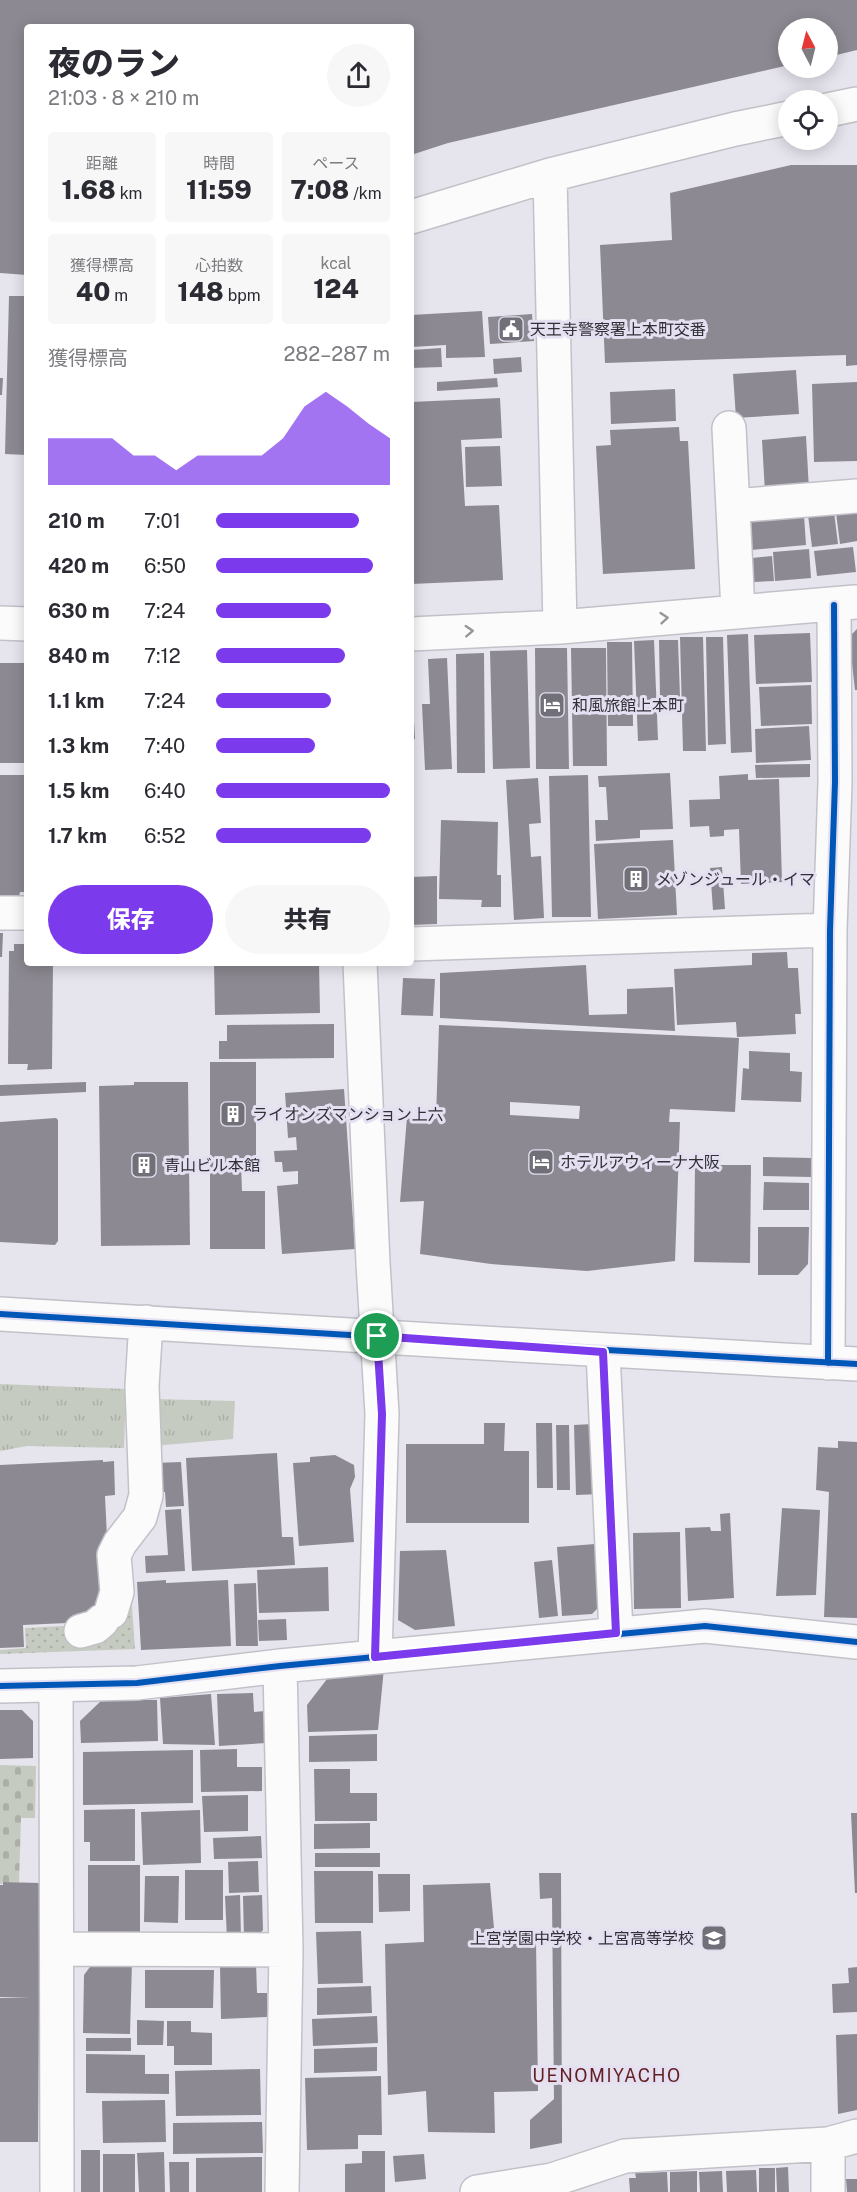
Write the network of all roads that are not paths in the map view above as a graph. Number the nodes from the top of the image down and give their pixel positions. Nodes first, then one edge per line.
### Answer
1 (857, 104) edge
2 (838, 108) edge
3 (778, 120) edge
4 (550, 175) junction
5 (414, 216) edge
6 (729, 428) dead end
7 (857, 496) edge
8 (732, 506) junction
9 (846, 604) edge
10 (738, 612) junction
11 (0, 623) edge
12 (24, 624) edge
13 (560, 627) junction
14 (414, 634) edge
15 (846, 781) edge
16 (0, 913) edge
17 (24, 913) edge
18 (830, 930) junction
19 (414, 944) edge
20 (360, 966) edge
21 (0, 1314) edge
22 (146, 1322) junction
23 (377, 1336) junction
24 (603, 1352) junction
25 (842, 1364) edge
26 (146, 1481) junction
27 (106, 1532) dead end
28 (98, 1621) dead end
29 (616, 1633) junction
30 (857, 1642) edge
31 (375, 1657) junction
32 (280, 1666) junction
33 (56, 1684) junction
34 (0, 1686) edge
35 (58, 1949) junction
36 (286, 1950) junction
37 (842, 2140) edge
38 (552, 2186) edge
39 (57, 2192) edge
40 (282, 2192) edge
41 (477, 2192) edge
42 (828, 2192) edge

1 - 2 street
3 - 4 street
4 - 5 street
4 - 13 street
6 - 8 street
7 - 8 street
8 - 10 street
9 - 10 street
9 - 15 street
13 -> 10 street
11 - 12 street
14 -> 13 street
15 - 18 street
16 - 17 street
18 - 19 street
18 - 25 street
20 - 23 street
21 - 22 street
22 - 23 street
22 - 26 street
23 - 24 street
23 - 31 street
24 - 25 street
24 - 29 street
26 - 27 street
26 - 28 street
29 - 30 street
29 - 31 street
31 - 32 street
32 - 33 street
32 - 36 street
33 - 34 street
33 - 35 street
35 - 36 street
35 - 39 street
36 - 40 street
37 - 38 street
37 - 42 street
38 - 41 street

